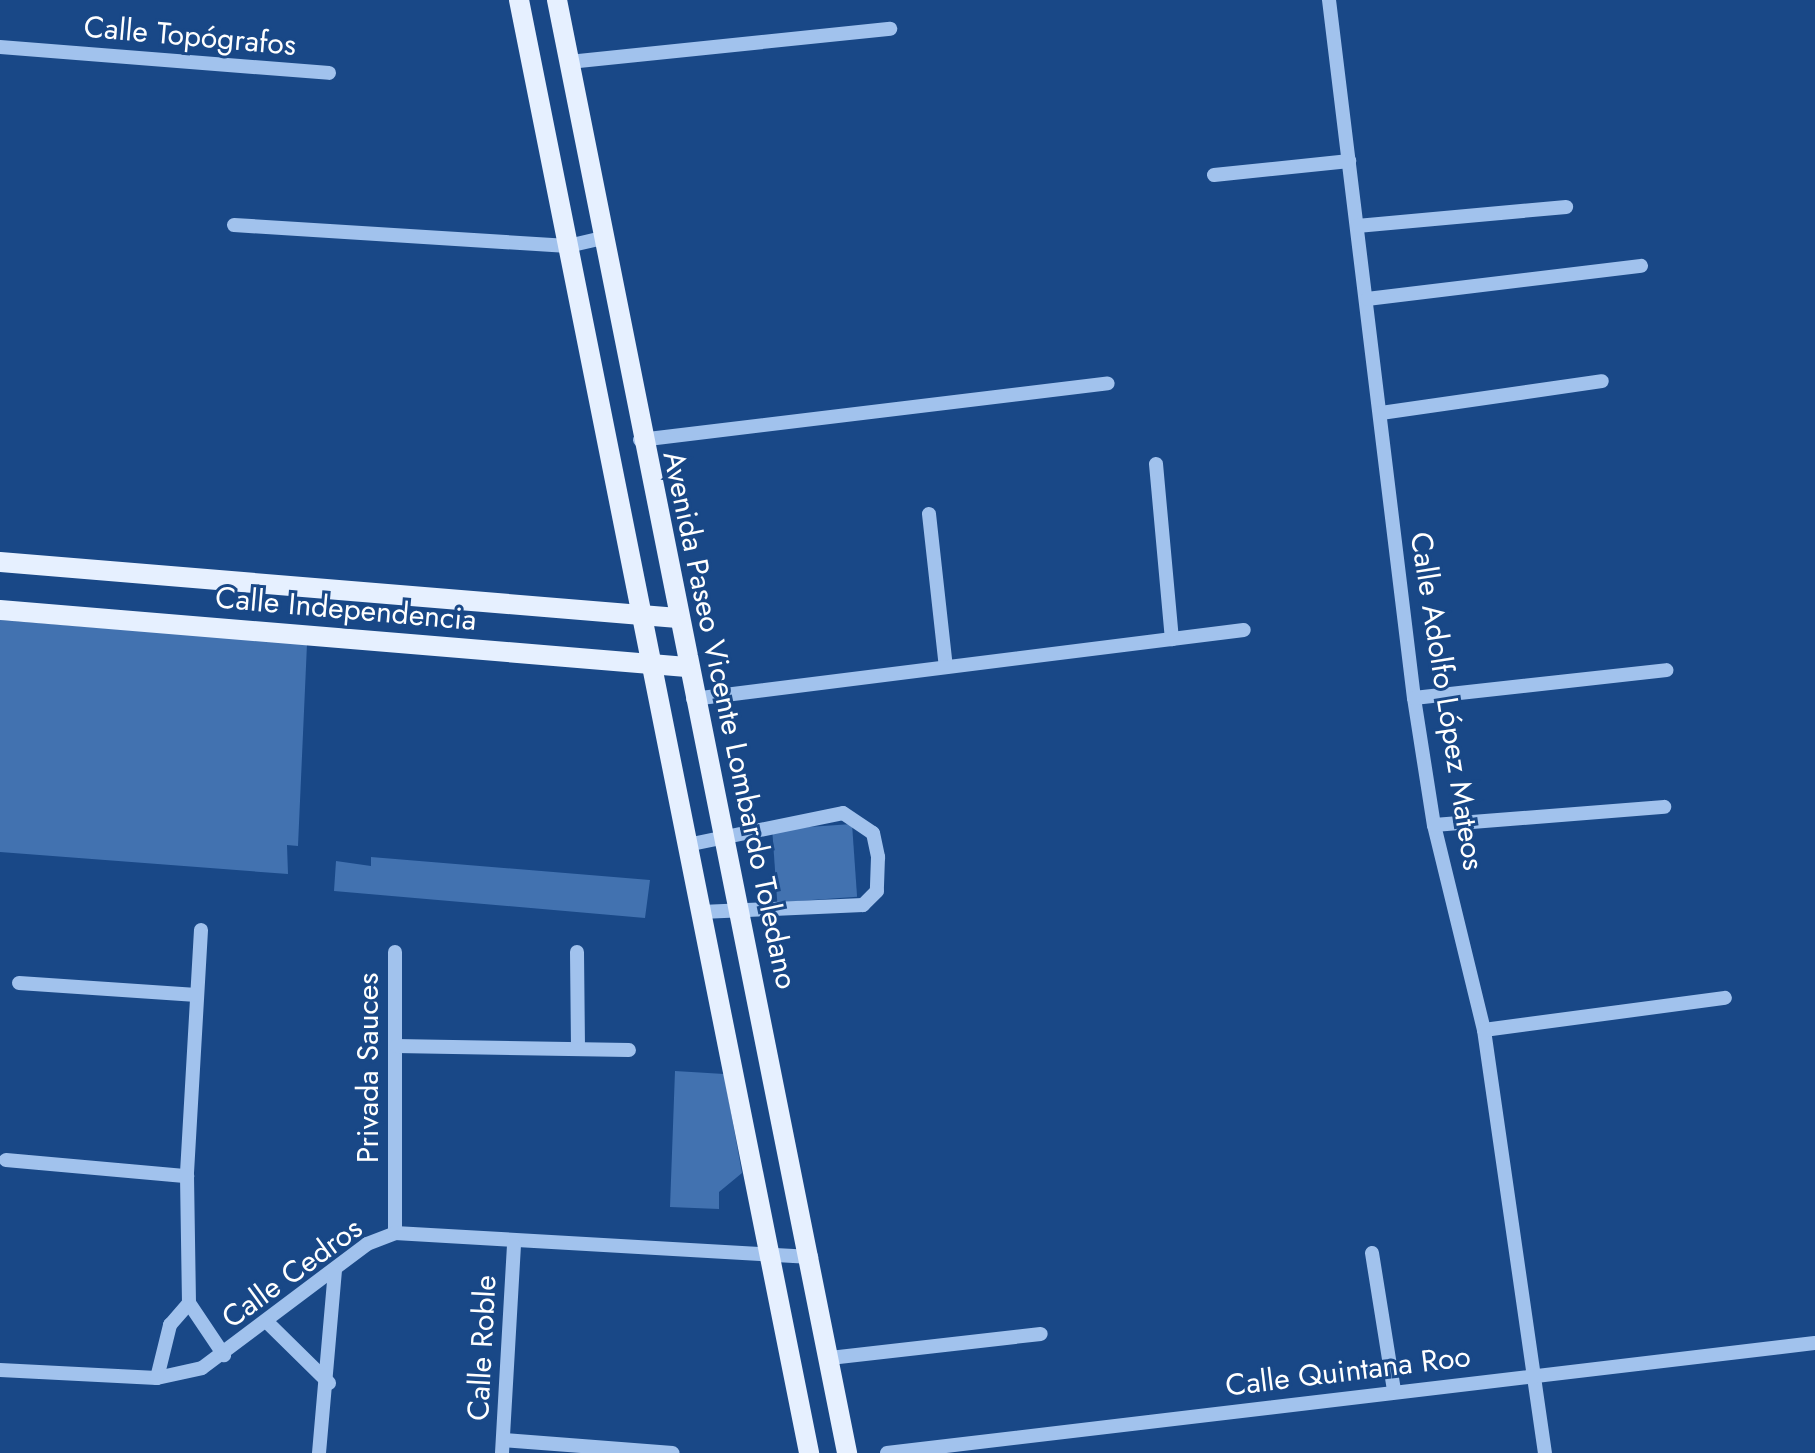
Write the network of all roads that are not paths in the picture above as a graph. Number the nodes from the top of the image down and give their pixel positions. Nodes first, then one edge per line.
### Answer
1 (519, 0) edge
2 (557, 0) edge
3 (1329, 0) edge
4 (890, 29) dead end
5 (0, 47) edge
6 (569, 62) junction
7 (329, 73) dead end
8 (1349, 161) junction
9 (1214, 175) dead end
10 (1566, 207) dead end
11 (234, 225) dead end
12 (1357, 226) junction
13 (602, 238) junction
14 (568, 246) junction
15 (1641, 266) dead end
16 (1367, 299) junction
17 (1602, 381) dead end
18 (1108, 383) dead end
19 (1381, 413) junction
20 (640, 440) junction
21 (1156, 464) dead end
22 (929, 514) dead end
23 (0, 562) edge
24 (0, 610) edge
25 (638, 614) junction
26 (678, 618) junction
27 (1244, 630) dead end
28 (1172, 639) junction
29 (648, 664) junction
30 (687, 667) junction
31 (946, 667) junction
32 (1666, 670) dead end
33 (1414, 698) junction
34 (693, 699) junction
35 (1664, 807) dead end
36 (1434, 825) junction
37 (724, 834) junction
38 (687, 845) junction
39 (740, 909) junction
40 (701, 912) junction
41 (201, 930) dead end
42 (395, 952) dead end
43 (577, 952) dead end
44 (19, 983) dead end
45 (197, 995) junction
46 (1725, 998) dead end
47 (1484, 1030) junction
48 (396, 1046) junction
49 (578, 1049) junction
50 (629, 1050) dead end
51 (6, 1160) dead end
52 (187, 1176) junction
53 (395, 1233) junction
54 (514, 1245) junction
55 (1372, 1253) dead end
56 (771, 1255) junction
57 (811, 1257) junction
58 (335, 1269) junction
59 (189, 1303) junction
60 (267, 1322) junction
61 (1041, 1334) dead end
62 (1815, 1343) edge
63 (224, 1355) junction
64 (830, 1358) junction
65 (0, 1370) edge
66 (1529, 1375) junction
67 (157, 1378) junction
68 (329, 1383) junction
69 (1394, 1391) junction
70 (503, 1447) edge
71 (319, 1453) edge
72 (673, 1453) edge
73 (809, 1453) edge
74 (847, 1453) edge
75 (887, 1453) edge
76 (1545, 1453) edge

1 - 14 main road
2 - 6 main road, Avenida Paseo Vicente Lombardo Toledano
3 - 8 street, Calle Adolfo López Mateos
4 - 6 street
5 - 7 street, Calle Topógrafos
6 - 13 main road, Avenida Paseo Vicente Lombardo Toledano
8 - 9 street
8 - 12 street, Calle Adolfo López Mateos
10 - 12 street
11 - 14 street
12 - 16 street, Calle Adolfo López Mateos
13 - 14 street
13 - 20 main road, Avenida Paseo Vicente Lombardo Toledano
14 - 25 main road
15 - 16 street
16 - 19 street, Calle Adolfo López Mateos
17 - 19 street
18 - 20 street
19 - 33 street, Calle Adolfo López Mateos
20 - 26 main road, Avenida Paseo Vicente Lombardo Toledano
21 - 28 street
22 - 31 street
23 - 25 main road, Calle Independencia
24 - 29 main road, Calle Independencia
25 - 26 main road, Calle Independencia
25 - 29 main road
26 - 30 main road, Avenida Paseo Vicente Lombardo Toledano
27 - 28 street
28 - 31 street
29 - 30 main road, Calle Independencia
29 - 38 main road
30 - 34 main road, Avenida Paseo Vicente Lombardo Toledano
31 - 34 street
32 - 33 street
33 - 36 street, Calle Adolfo López Mateos
34 - 37 main road, Avenida Paseo Vicente Lombardo Toledano
35 - 36 street
36 - 47 street, Calle Adolfo López Mateos
37 - 38 street
37 - 39 main road, Avenida Paseo Vicente Lombardo Toledano
37 - 39 street
38 - 40 main road
39 - 40 street
39 - 57 main road, Avenida Paseo Vicente Lombardo Toledano
40 - 56 main road
41 - 45 street
42 - 48 street, Privada Sauces
43 - 49 street
44 - 45 street
45 - 52 street
46 - 47 street
47 - 66 street, Calle Adolfo López Mateos
48 - 49 street
48 - 53 street, Privada Sauces
49 - 50 street
51 - 52 street
52 - 59 street
53 - 54 street, Calle Cedros
53 - 58 street, Calle Cedros
54 - 56 street, Calle Cedros
54 - 70 street, Calle Roble
55 - 69 street
56 - 57 street, Calle Cedros
56 - 73 main road
57 - 64 main road, Avenida Paseo Vicente Lombardo Toledano
58 - 60 street, Calle Cedros
58 - 68 street
59 - 63 street
59 - 67 street
60 - 63 street, Calle Cedros
60 - 68 street
61 - 64 street
62 - 66 street, Calle Quintana Roo
63 - 67 street, Calle Cedros
64 - 74 main road, Avenida Paseo Vicente Lombardo Toledano
65 - 67 street, Calle Cedros
66 - 69 street, Calle Quintana Roo
66 - 76 street, Calle Adolfo López Mateos
68 - 71 street
69 - 75 street, Calle Quintana Roo
70 - 72 street

